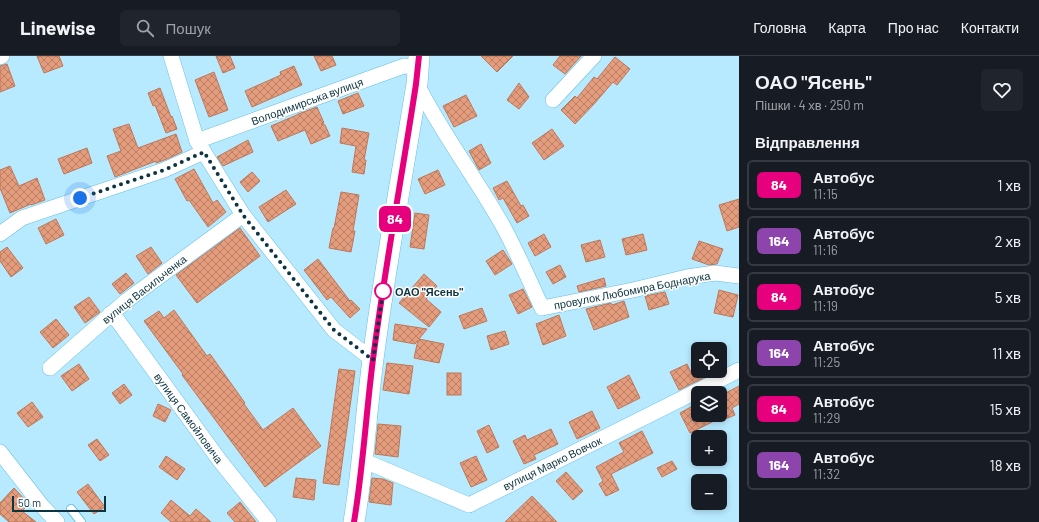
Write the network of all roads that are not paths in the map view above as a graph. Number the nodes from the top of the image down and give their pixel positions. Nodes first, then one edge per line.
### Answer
1 (171, 56) edge
2 (594, 56) edge
3 (418, 69) edge
4 (553, 100) dead end
5 (201, 147) junction
6 (243, 215) junction
7 (0, 234) edge
8 (739, 276) edge
9 (110, 314) junction
10 (373, 360) junction
11 (50, 368) dead end
12 (739, 370) edge
13 (0, 452) edge
14 (362, 460) junction
15 (72, 509) dead end
16 (57, 522) edge
17 (81, 522) edge
18 (270, 522) edge
19 (354, 522) edge

1 - 5 street
2 - 4 street
3 - 5 street, Володимирська вулиця
3 - 8 street, провулок Любомира Боднарука
3 - 10 main road
5 - 6 street
5 - 7 street, Володимирська вулиця
6 - 9 street, вулиця Васильченка
6 - 10 street
9 - 11 street, вулиця Васильченка
9 - 18 street, вулиця Самойловича
10 - 14 main road
12 - 14 street, вулиця Марко Вовчок
13 - 16 street
14 - 19 main road
15 - 17 lane

